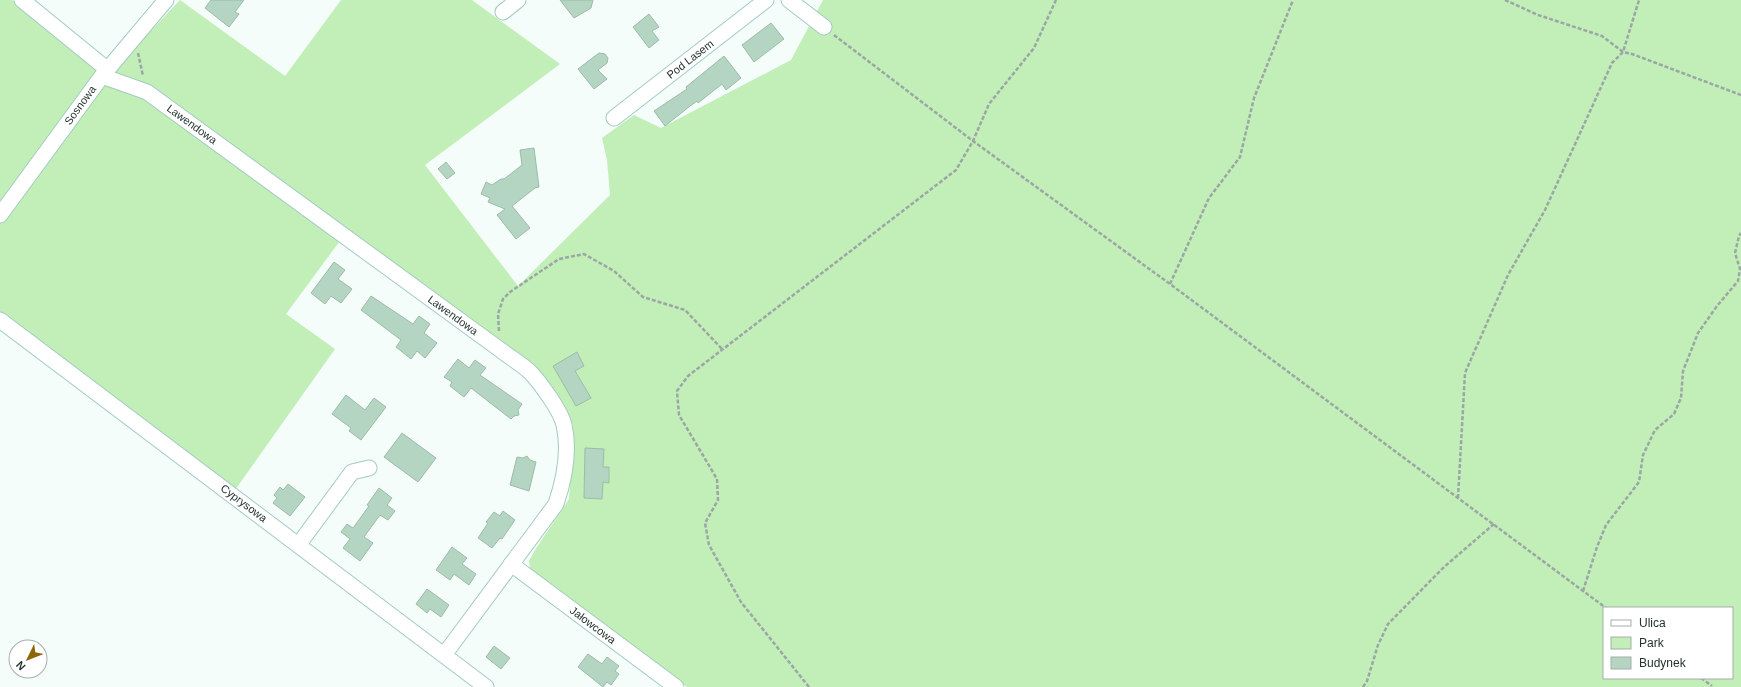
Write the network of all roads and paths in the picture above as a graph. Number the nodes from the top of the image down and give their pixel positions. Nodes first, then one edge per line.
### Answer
1 (22, 0) edge
2 (166, 0) edge
3 (518, 0) edge
4 (766, 0) edge
5 (789, 0) edge
6 (1056, 0) edge
7 (1294, 0) edge
8 (1505, 0) edge
9 (1639, 0) edge
10 (503, 12) dead end
11 (824, 27) joint
12 (134, 38) junction
13 (1623, 52) junction
14 (105, 73) junction
15 (147, 92) junction
16 (1741, 95) edge
17 (614, 118) dead end
18 (973, 141) junction
19 (0, 214) edge
20 (1741, 233) edge
21 (1170, 284) junction
22 (0, 320) edge
23 (494, 345) junction
24 (723, 350) junction
25 (369, 468) dead end
26 (1458, 498) junction
27 (1494, 524) junction
28 (299, 544) junction
29 (511, 564) junction
30 (1584, 591) junction
31 (1605, 607) edge
32 (444, 655) junction
33 (1702, 679) edge
34 (486, 687) edge
35 (676, 687) edge
36 (809, 687) edge
37 (1363, 687) edge
38 (1712, 687) edge

1 - 14 street, Lawendowa
2 - 12 street, Sosnowa
3 - 10 street
4 - 17 street, Pod Lasem
5 - 11 street
6 - 18 path
7 - 21 path
8 - 13 path
9 - 13 path
11 - 18 path
12 - 14 street, Sosnowa
12 - 15 path
13 - 16 path
13 - 26 path
14 - 15 street, Lawendowa
14 - 19 street, Sosnowa
15 - 23 street, Lawendowa
18 - 21 path
18 - 24 path
20 - 30 path
21 - 26 path
22 - 28 street, Cyprysowa
23 - 24 path
23 - 29 street, Lawendowa
24 - 36 path
25 - 28 street
26 - 27 path
27 - 30 path
27 - 37 path
28 - 32 street, Cyprysowa
29 - 32 street, Lawendowa
29 - 35 street, Jałowcowa
30 - 31 path
32 - 34 street, Cyprysowa
33 - 38 path

